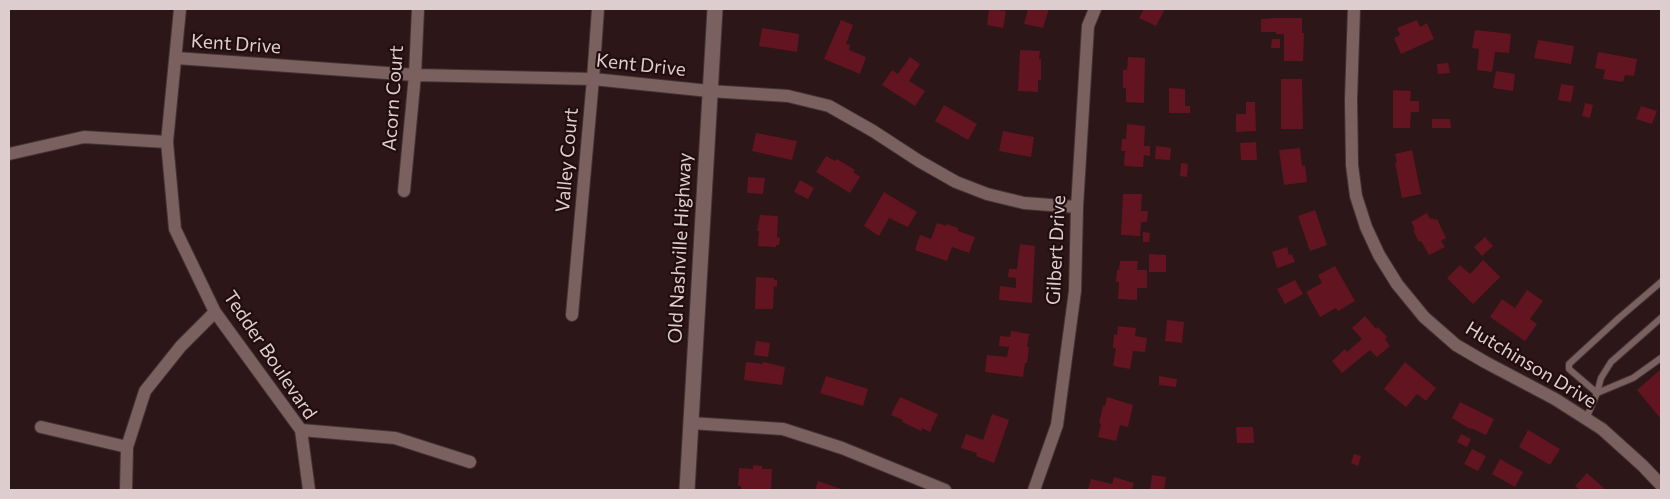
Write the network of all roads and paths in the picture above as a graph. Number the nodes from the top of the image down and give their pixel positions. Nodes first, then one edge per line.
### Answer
1 (180, 9) edge
2 (418, 9) edge
3 (598, 9) edge
4 (715, 9) edge
5 (1095, 9) edge
6 (1354, 9) edge
7 (176, 58) junction
8 (414, 75) junction
9 (593, 79) junction
10 (709, 91) junction
11 (167, 142) junction
12 (9, 154) edge
13 (404, 191) dead end
14 (1076, 207) junction
15 (1661, 282) edge
16 (215, 312) junction
17 (572, 315) dead end
18 (1661, 318) edge
19 (1661, 358) edge
20 (1597, 393) junction
21 (1586, 419) junction
22 (690, 423) junction
23 (41, 427) dead end
24 (301, 430) junction
25 (127, 447) junction
26 (470, 462) dead end
27 (1661, 485) edge
28 (126, 490) edge
29 (309, 490) edge
30 (687, 490) edge
31 (945, 490) edge
32 (1034, 490) edge

1 - 7 street, Tedder Boulevard
2 - 8 street, Acorn Court
3 - 9 street, Valley Court
4 - 10 main road, Old Nashville Highway
5 - 14 street, Gilbert Drive
6 - 21 street, Hutchinson Drive
7 - 8 street, Kent Drive
7 - 11 street, Tedder Boulevard
8 - 9 street, Kent Drive
8 - 13 street, Acorn Court
9 - 10 street, Kent Drive
9 - 17 street, Valley Court
10 - 14 street, Kent Drive
10 - 22 main road, Old Nashville Highway
11 - 12 street
11 - 16 street, Tedder Boulevard
14 - 32 street, Gilbert Drive
15 - 20 lane
16 - 24 street, Tedder Boulevard
16 - 25 street
18 - 20 lane
19 - 20 lane
20 - 21 lane
21 - 27 street, Hutchinson Drive
22 - 30 main road, Old Nashville Highway
22 - 31 street
23 - 25 street
24 - 26 street
24 - 29 street, Tedder Boulevard
25 - 28 street

